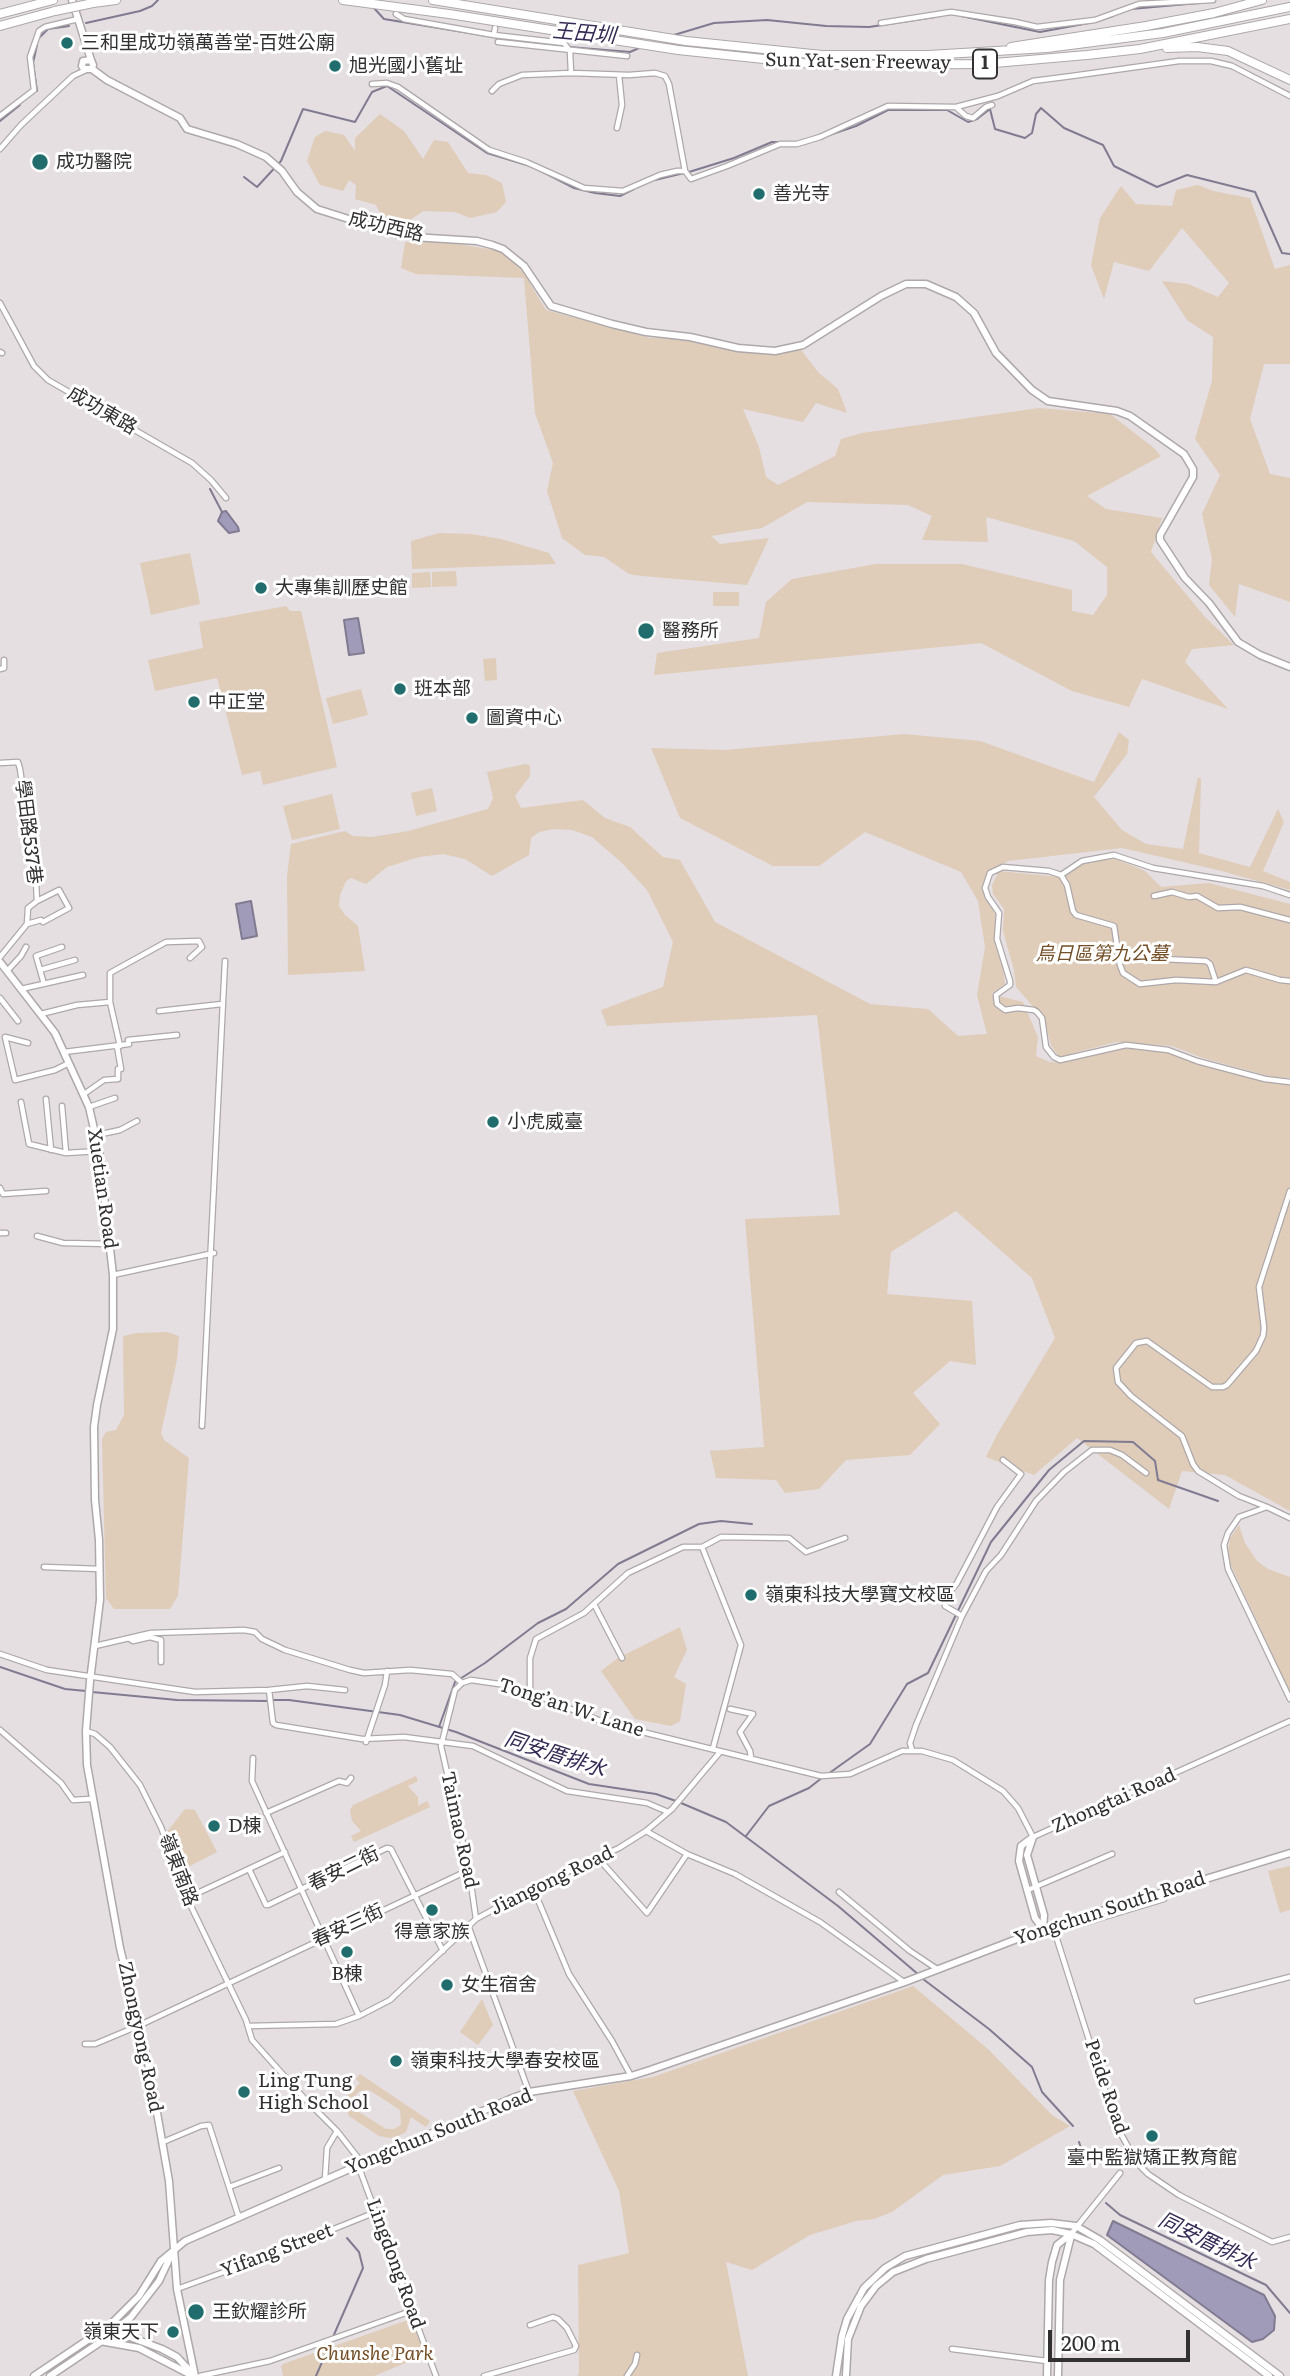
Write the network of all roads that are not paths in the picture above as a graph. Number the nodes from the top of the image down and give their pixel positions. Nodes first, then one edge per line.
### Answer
1 (51, 0) edge
2 (72, 0) edge
3 (116, 0) edge
4 (343, 0) edge
5 (433, 0) edge
6 (1213, 0) edge
7 (1245, 0) edge
8 (1262, 0) edge
9 (1290, 7) edge
10 (0, 14) edge
11 (396, 14) dead end
12 (78, 19) junction
13 (1290, 19) edge
14 (1173, 21) junction
15 (881, 23) dead end
16 (0, 26) edge
17 (498, 42) dead end
18 (1140, 49) junction
19 (570, 51) junction
20 (1000, 51) junction
21 (626, 56) dead end
22 (89, 66) junction
23 (571, 72) junction
24 (619, 75) junction
25 (1290, 79) edge
26 (372, 84) dead end
27 (492, 91) dead end
28 (1290, 96) edge
29 (992, 106) dead end
30 (956, 107) junction
31 (0, 116) edge
32 (617, 128) dead end
33 (0, 149) edge
34 (686, 173) junction
35 (0, 303) edge
36 (226, 499) dead end
37 (4, 660) dead end
38 (1290, 667) edge
39 (0, 669) edge
40 (0, 763) edge
41 (1061, 875) junction
42 (1290, 895) edge
43 (1154, 896) dead end
44 (37, 901) junction
45 (1290, 920) edge
46 (27, 924) junction
47 (26, 947) dead end
48 (62, 947) dead end
49 (0, 957) edge
50 (190, 958) dead end
51 (1118, 959) junction
52 (75, 960) dead end
53 (225, 961) dead end
54 (3, 968) edge
55 (40, 970) junction
56 (83, 975) dead end
57 (1290, 981) edge
58 (1216, 982) junction
59 (44, 984) junction
60 (21, 989) junction
61 (0, 998) edge
62 (110, 1002) junction
63 (222, 1004) junction
64 (159, 1011) dead end
65 (41, 1014) junction
66 (18, 1021) dead end
67 (177, 1035) dead end
68 (28, 1044) dead end
69 (118, 1046) junction
70 (64, 1052) junction
71 (69, 1063) junction
72 (1290, 1082) edge
73 (84, 1094) junction
74 (115, 1098) dead end
75 (46, 1099) dead end
76 (21, 1102) dead end
77 (62, 1106) dead end
78 (89, 1107) junction
79 (137, 1121) dead end
80 (97, 1135) junction
81 (51, 1150) junction
82 (100, 1151) junction
83 (66, 1153) junction
84 (0, 1188) edge
85 (46, 1191) dead end
86 (1290, 1191) edge
87 (37, 1236) dead end
88 (110, 1244) junction
89 (212, 1254) junction
90 (113, 1275) junction
91 (202, 1426) dead end
92 (1003, 1460) dead end
93 (1146, 1473) dead end
94 (1267, 1507) junction
95 (1290, 1518) edge
96 (845, 1538) dead end
97 (702, 1547) junction
98 (44, 1567) dead end
99 (100, 1569) junction
100 (594, 1606) junction
101 (962, 1616) junction
102 (129, 1639) junction
103 (95, 1646) junction
104 (0, 1654) edge
105 (622, 1658) dead end
106 (161, 1662) dead end
107 (387, 1671) junction
108 (90, 1680) junction
109 (462, 1683) junction
110 (345, 1690) dead end
111 (270, 1691) junction
112 (530, 1691) junction
113 (1290, 1699) edge
114 (730, 1709) dead end
115 (1290, 1721) edge
116 (0, 1730) edge
117 (86, 1731) junction
118 (367, 1740) junction
119 (442, 1740) junction
120 (713, 1748) junction
121 (912, 1750) junction
122 (720, 1752) junction
123 (751, 1757) junction
124 (253, 1758) dead end
125 (351, 1778) dead end
126 (92, 1799) junction
127 (670, 1810) junction
128 (266, 1813) junction
129 (646, 1831) junction
130 (1033, 1837) junction
131 (285, 1852) junction
132 (1290, 1853) edge
133 (687, 1854) junction
134 (1112, 1854) dead end
135 (598, 1858) junction
136 (249, 1869) junction
137 (469, 1870) junction
138 (1035, 1887) junction
139 (533, 1888) junction
140 (302, 1889) junction
141 (1028, 1890) junction
142 (839, 1892) dead end
143 (1161, 1892) junction
144 (415, 1895) junction
145 (187, 1898) junction
146 (477, 1919) junction
147 (1071, 1927) dead end
148 (469, 1928) junction
149 (1043, 1929) junction
150 (324, 1937) junction
151 (443, 1951) junction
152 (935, 1970) junction
153 (1290, 1977) edge
154 (228, 1982) junction
155 (905, 1982) junction
156 (1197, 2001) dead end
157 (359, 2015) junction
158 (138, 2026) junction
159 (248, 2026) junction
160 (85, 2044) dead end
161 (631, 2076) junction
162 (529, 2092) junction
163 (337, 2131) junction
164 (162, 2142) junction
165 (362, 2164) junction
166 (279, 2168) dead end
167 (1120, 2173) dead end
168 (325, 2179) junction
169 (229, 2187) junction
170 (376, 2212) junction
171 (239, 2218) junction
172 (1076, 2226) junction
173 (1071, 2234) junction
174 (1290, 2237) edge
175 (174, 2248) junction
176 (177, 2289) junction
177 (411, 2311) junction
178 (530, 2325) dead end
179 (110, 2334) junction
180 (101, 2337) junction
181 (952, 2350) dead end
182 (637, 2355) dead end
183 (1047, 2361) junction
184 (1268, 2374) edge
185 (34, 2376) edge
186 (50, 2376) edge
187 (194, 2376) edge
188 (200, 2376) edge
189 (436, 2376) edge
190 (484, 2376) edge
191 (627, 2376) edge
192 (836, 2376) edge
193 (846, 2376) edge
194 (1047, 2376) edge
195 (1058, 2376) edge
196 (1280, 2376) edge

1 - 10 highway
2 - 12 street
3 - 16 highway, bridge
4 - 18 highway, Sun Yat-sen Freeway / 1
5 - 20 highway, Sun Yat-sen Freeway / 1
6 - 15 street
7 - 14 highway
8 - 14 highway
9 - 20 highway, Sun Yat-sen Freeway / 1
11 - 19 street
12 - 22 street
12 - 31 street
13 - 18 highway, Sun Yat-sen Freeway / 1
14 - 20 highway
17 - 19 street
18 - 25 highway
19 - 21 street
19 - 23 street
22 - 33 street
22 - 38 street
23 - 24 street
23 - 27 street
24 - 32 street
24 - 34 street
26 - 34 street
28 - 30 street
29 - 30 street
30 - 34 street
35 - 36 street, 成功東路
37 - 39 street
40 - 44 street, 學田路537巷
41 - 42 street
41 - 51 street
41 - 72 street
43 - 45 street
44 - 46 street, 學田路537巷
44 - 46 street, 學田路537巷
46 - 49 street, 學田路537巷
47 - 54 street
48 - 55 street
50 - 62 street
51 - 58 street
51 - 58 street
52 - 55 street
53 - 63 street
54 - 60 street, Xuetian Road
55 - 59 street
56 - 59 street
57 - 58 street
59 - 60 street
60 - 65 street, Xuetian Road
61 - 66 street
62 - 65 street
62 - 69 street
63 - 64 street
63 - 89 street
65 - 70 street, Xuetian Road
67 - 69 street
68 - 71 street
69 - 70 street
69 - 73 street
70 - 71 street, Xuetian Road
71 - 73 street, Xuetian Road
73 - 78 street, Xuetian Road
74 - 78 street
75 - 81 street
76 - 81 street
77 - 83 street
78 - 80 street, Xuetian Road
79 - 80 street
80 - 82 street, Xuetian Road
81 - 83 street
82 - 83 street
82 - 88 street, Xuetian Road
84 - 85 street
86 - 94 street
87 - 88 street
88 - 90 street, Xuetian Road
89 - 90 street
89 - 91 street
90 - 99 street
92 - 101 street
93 - 101 street
94 - 95 street
94 - 113 street
96 - 97 street
97 - 100 street
97 - 120 street
98 - 99 street
99 - 103 street
100 - 105 street
100 - 112 street
101 - 121 street
102 - 103 street
102 - 106 street
102 - 107 street, Tong’an W. Lane
103 - 108 street
104 - 108 street
107 - 109 street, Tong’an W. Lane
107 - 118 street
108 - 111 street
108 - 117 street, Zhongyong Road
109 - 112 street, Tong’an W. Lane
109 - 119 street
110 - 111 street
111 - 118 street
112 - 120 street, Tong’an W. Lane
114 - 123 street
115 - 130 street, Zhongtai Road
116 - 126 street
117 - 126 street, Zhongyong Road
117 - 145 street, 嶺東南路
118 - 119 street
119 - 127 street
119 - 137 street, Taimao Road
120 - 122 street, Tong’an W. Lane
121 - 123 street
121 - 130 street, Zhongtai Road
122 - 123 street
122 - 127 street, Jiangong Road
124 - 128 street
125 - 128 street
126 - 158 street, Zhongyong Road
127 - 129 street, Jiangong Road
128 - 131 street
129 - 133 street
129 - 135 street, Jiangong Road
130 - 138 street, Peide Road
130 - 141 street, Peide Road
131 - 136 street
131 - 140 street
132 - 143 street, Yongchun South Road
133 - 135 street
133 - 155 street
134 - 138 street
135 - 139 street, Jiangong Road
136 - 140 street, 春安二街
136 - 145 street
137 - 144 street, 春安三街
137 - 146 street, Taimao Road
138 - 141 street
138 - 149 street, Peide Road
139 - 146 street, Jiangong Road
139 - 161 street
140 - 144 street, 春安二街
140 - 150 street
141 - 149 street, Peide Road
142 - 152 street
143 - 147 street
143 - 149 street, Yongchun South Road
144 - 150 street, 春安三街
144 - 151 street, 春安二街
145 - 154 street, 嶺東南路
146 - 148 street, Jiangong Road
148 - 151 street, Jiangong Road
148 - 162 street
149 - 152 street, Yongchun South Road
149 - 174 street, Peide Road
150 - 154 street, 春安三街
150 - 157 street
151 - 157 street, Jiangong Road
152 - 155 street, Yongchun South Road
153 - 156 street
154 - 158 street
154 - 159 street, 嶺東南路
155 - 161 street, Yongchun South Road
157 - 159 street, Jiangong Road
158 - 160 street
158 - 164 street, Zhongyong Road
159 - 163 street, Lingdong Road
161 - 162 street, Yongchun South Road
162 - 165 street, Yongchun South Road
163 - 165 street, Lingdong Road
163 - 168 street
164 - 169 street
164 - 175 street, Zhongyong Road
165 - 168 street, Yongchun South Road
165 - 170 street, Lingdong Road
166 - 169 street
167 - 172 street
168 - 171 street, Yongchun South Road
169 - 171 street
170 - 176 street, Yifang Street
170 - 177 street, Lingdong Road
171 - 175 street, Yongchun South Road
172 - 173 street
172 - 184 street
172 - 192 street
173 - 183 street
173 - 184 street
173 - 193 street
173 - 195 street
175 - 176 street, Zhongyong Road
175 - 179 street
175 - 180 street, Yongchun South Road
176 - 187 street, Zhongyong Road
177 - 188 street
177 - 189 street, Lingdong Road
178 - 190 street
179 - 180 street
179 - 187 street
180 - 185 street
180 - 186 street
180 - 187 street
181 - 183 street
182 - 191 street
183 - 194 street
184 - 196 street

